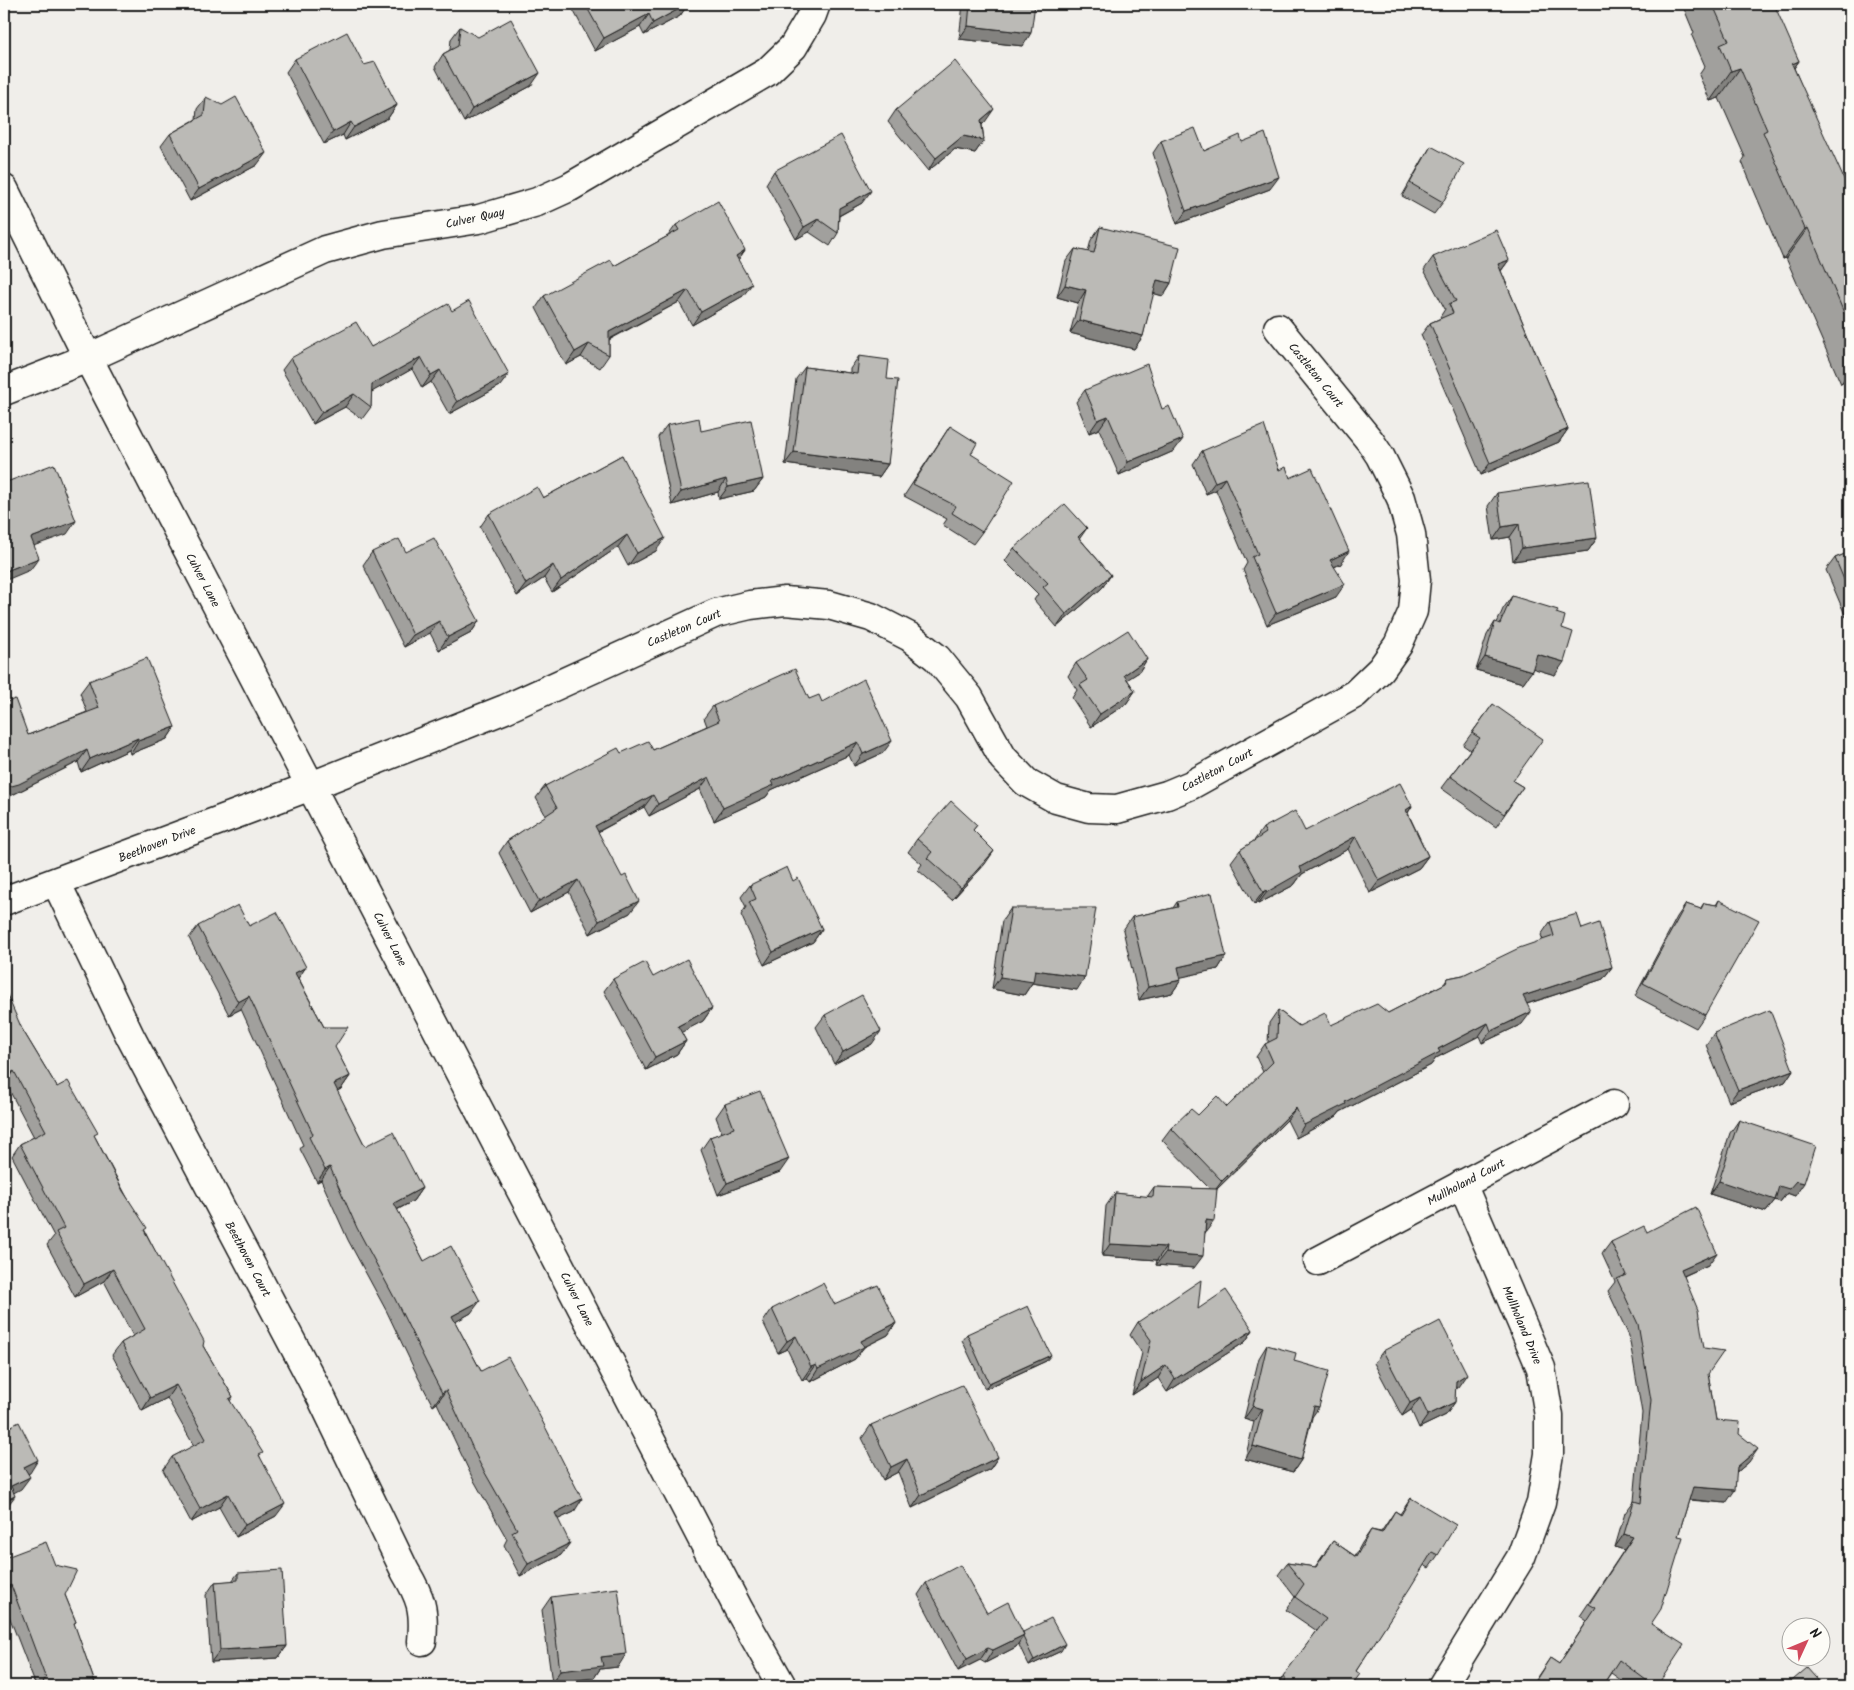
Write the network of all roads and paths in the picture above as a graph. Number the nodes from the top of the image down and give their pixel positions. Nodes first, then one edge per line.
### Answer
1 (816, 4) edge
2 (4, 189) edge
3 (1278, 328) dead end
4 (88, 358) junction
5 (4, 391) edge
6 (311, 786) junction
7 (56, 882) junction
8 (4, 901) edge
9 (1614, 1104) dead end
10 (1462, 1184) junction
11 (1318, 1261) dead end
12 (422, 1641) dead end
13 (782, 1686) edge
14 (1442, 1686) edge

1 - 4 street, Culver Quay
2 - 4 street, Culver Lane
3 - 6 street, Castleton Court
4 - 5 street, Culver Quay
4 - 6 street, Culver Lane
6 - 7 street, Beethoven Drive
6 - 13 street, Culver Lane
7 - 8 street, Beethoven Drive
7 - 12 street, Beethoven Court
9 - 10 street, Mullholand Court
10 - 11 street, Mullholand Court
10 - 14 street, Mullholand Drive

